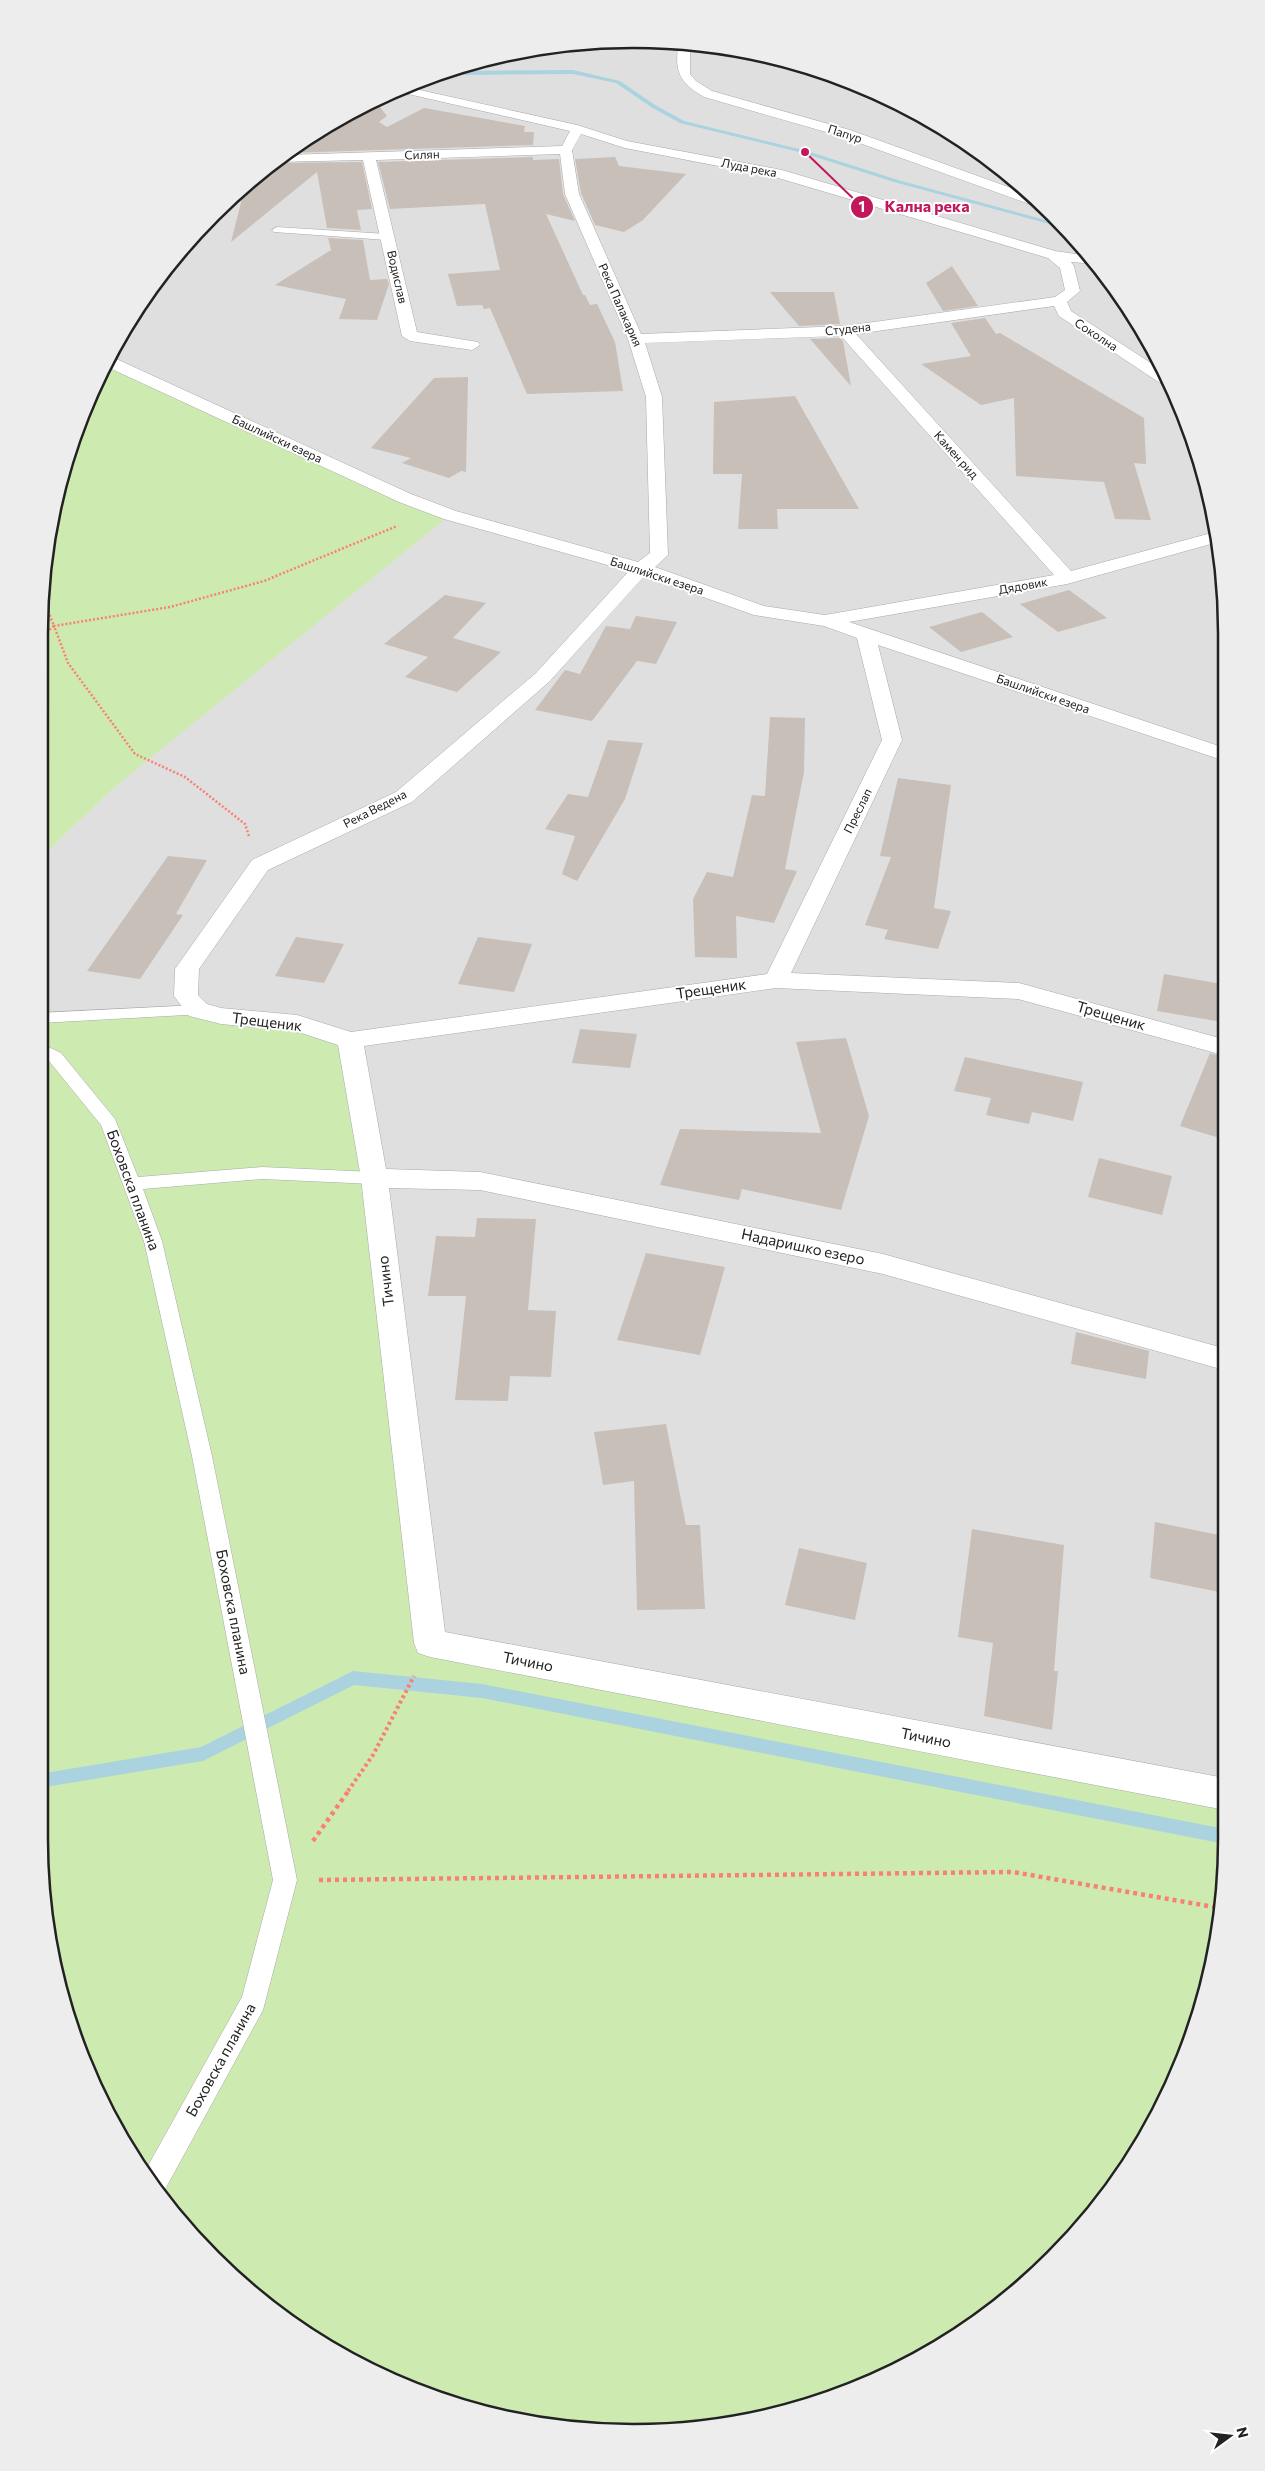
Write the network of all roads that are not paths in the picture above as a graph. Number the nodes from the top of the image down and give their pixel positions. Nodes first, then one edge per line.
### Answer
1 (684, 50) edge
2 (411, 91) edge
3 (577, 129) junction
4 (566, 150) junction
5 (369, 157) junction
6 (289, 159) edge
7 (1022, 196) edge
8 (276, 230) dead end
9 (388, 238) junction
10 (1053, 255) junction
11 (1083, 259) edge
12 (1059, 301) junction
13 (845, 331) junction
14 (636, 339) junction
15 (472, 345) dead end
16 (114, 363) edge
17 (1157, 374) edge
18 (1209, 539) edge
19 (641, 569) junction
20 (1067, 578) junction
21 (826, 621) junction
22 (866, 634) junction
23 (1218, 753) edge
24 (776, 980) junction
25 (198, 1010) junction
26 (48, 1018) edge
27 (350, 1040) junction
28 (1218, 1046) edge
29 (48, 1053) edge
30 (374, 1178) junction
31 (132, 1184) junction
32 (1218, 1357) edge
33 (1218, 1793) edge
34 (156, 2178) edge

1 - 7 street, Папур
2 - 3 street, Луда река
3 - 4 street
3 - 10 street, Луда река
4 - 5 street, Силян
4 - 14 street, Река Палакария
5 - 6 street, Силян
5 - 9 street, Водислав
8 - 9 lane
9 - 15 street, Водислав
10 - 11 street, Луда река
10 - 12 street
12 - 13 street, Студена
12 - 17 street, Соколна
13 - 14 street, Студена
13 - 20 street, Камен рид
14 - 19 street, Река Палакария
16 - 19 street, Башлийски езера
18 - 20 street, Дядовик
19 - 21 street, Башлийски езера
19 - 25 street, Река Ведена
20 - 21 street, Дядовик
21 - 22 street, Башлийски езера
22 - 23 street, Башлийски езера
22 - 24 street, Преслап
24 - 27 street, Трещеник
24 - 28 street, Трещеник
25 - 26 lane
25 - 27 street, Трещеник
27 - 30 street, Тичино
29 - 31 lane, Боховска планина
30 - 31 lane
30 - 32 street, Надаришко езеро
30 - 33 street, Тичино
31 - 34 lane, Боховска планина

